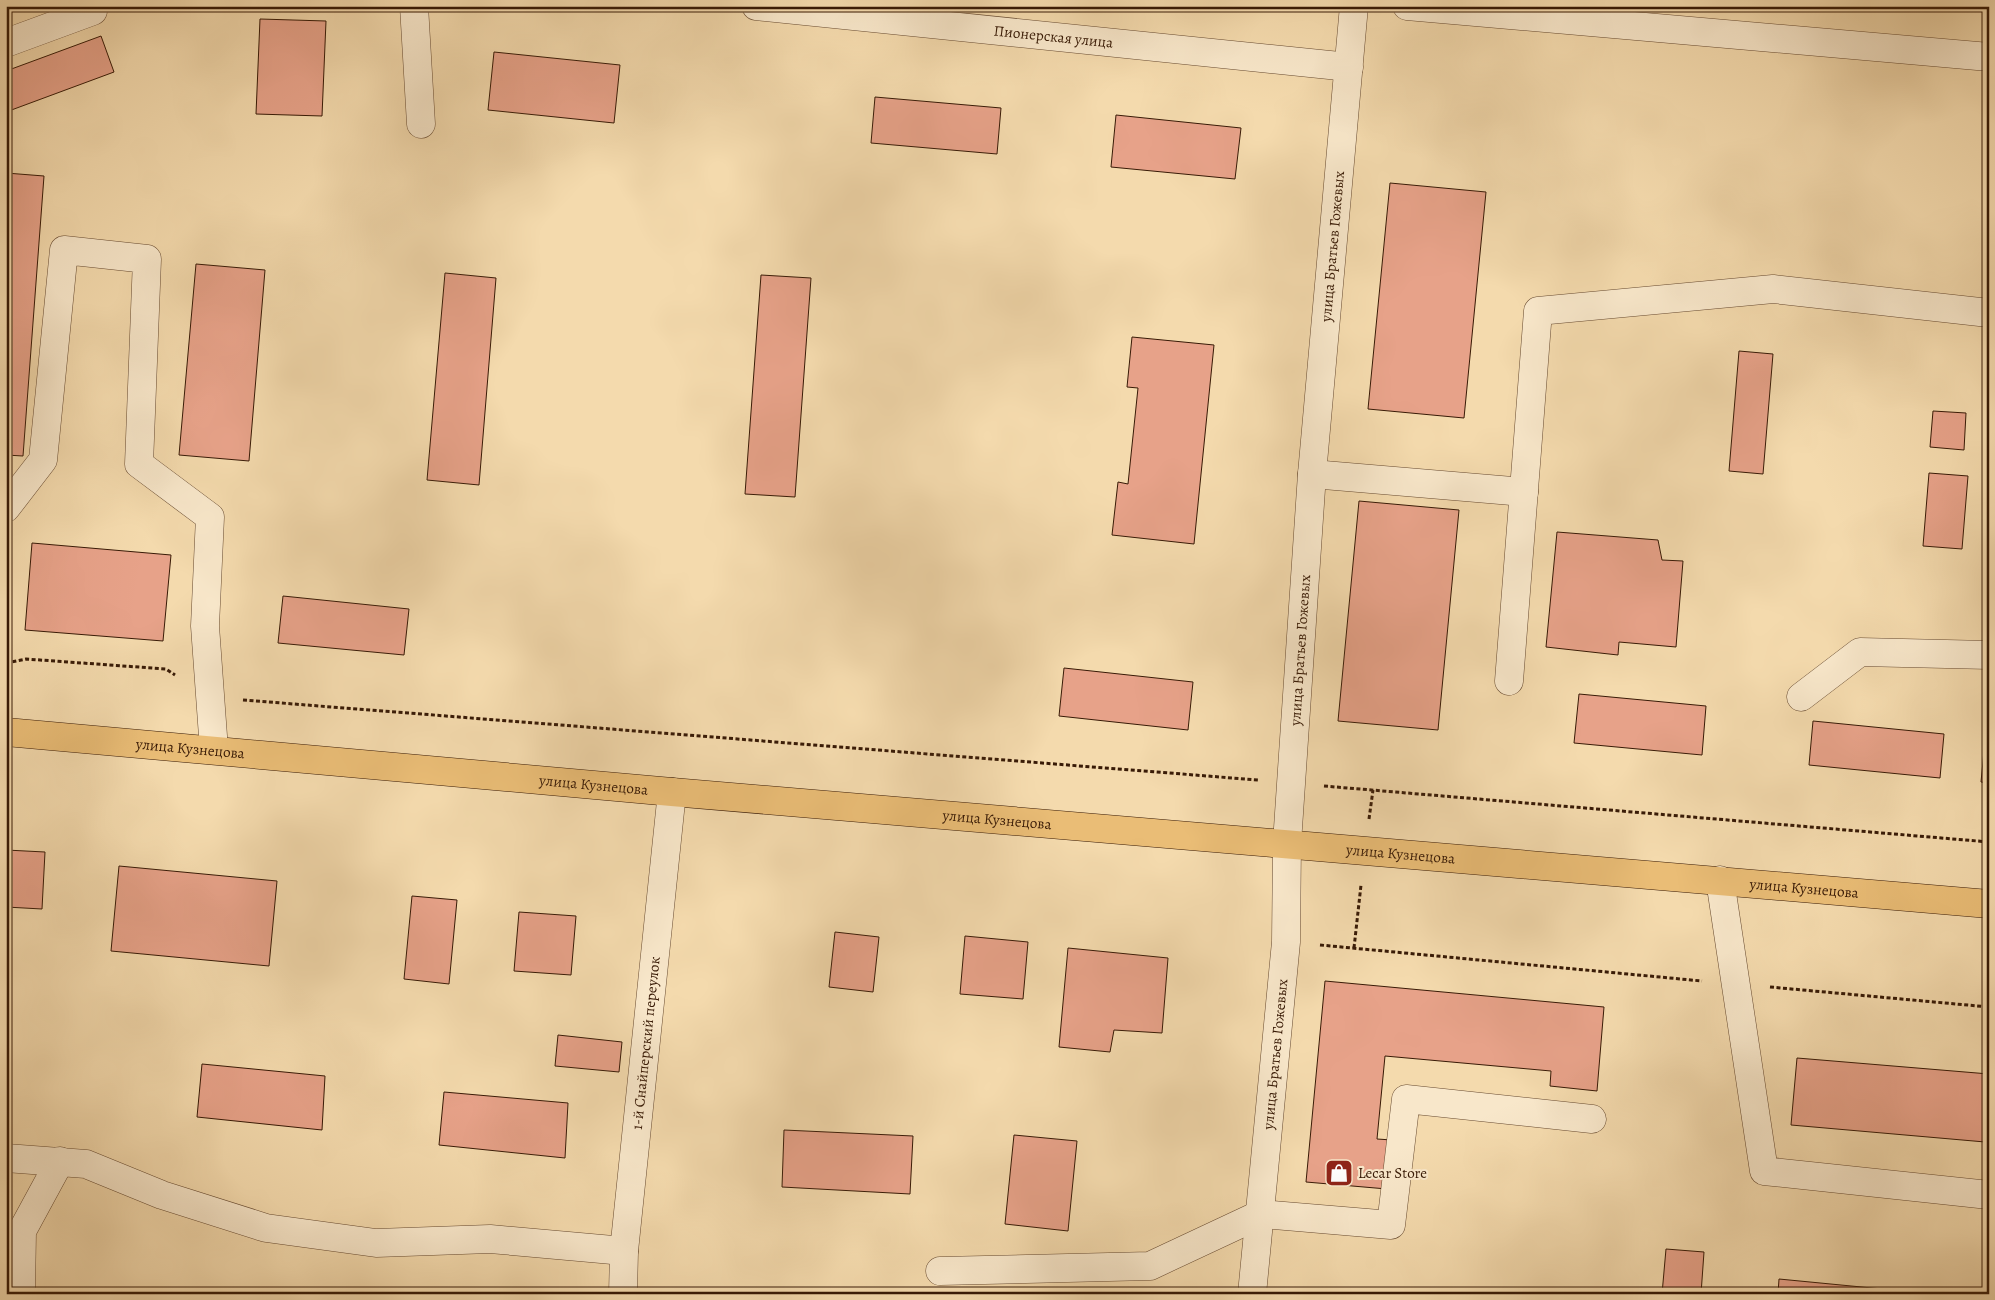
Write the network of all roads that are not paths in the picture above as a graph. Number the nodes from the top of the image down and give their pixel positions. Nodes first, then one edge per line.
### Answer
1 (414, 6) edge
2 (756, 6) edge
3 (1354, 6) edge
4 (1407, 6) edge
5 (93, 11) dead end
6 (6, 43) edge
7 (1989, 57) edge
8 (1349, 67) junction
9 (421, 124) dead end
10 (1989, 314) edge
11 (1312, 474) junction
12 (1524, 492) junction
13 (6, 508) edge
14 (1989, 655) edge
15 (1509, 681) dead end
16 (1801, 697) dead end
17 (6, 732) edge
18 (214, 750) junction
19 (672, 792) junction
20 (1287, 843) junction
21 (1720, 880) junction
22 (1989, 904) edge
23 (1592, 1119) dead end
24 (6, 1158) edge
25 (60, 1162) junction
26 (1989, 1194) edge
27 (1261, 1214) junction
28 (624, 1251) junction
29 (940, 1271) dead end
30 (21, 1294) edge
31 (623, 1294) edge
32 (1252, 1294) edge

1 - 9 street
2 - 8 street, Пионерская улица
3 - 8 street, улица Братьев Гожевых
4 - 7 street
5 - 6 street
8 - 11 street, улица Братьев Гожевых
10 - 12 street
11 - 12 street
11 - 20 street, улица Братьев Гожевых
12 - 15 street
13 - 18 street
14 - 16 street
17 - 18 main road, улица Кузнецова
18 - 19 main road, улица Кузнецова
19 - 20 main road, улица Кузнецова
19 - 28 street, 1-й Снайперский переулок
20 - 21 main road, улица Кузнецова
20 - 27 street, улица Братьев Гожевых
21 - 22 main road, улица Кузнецова
21 - 26 street
23 - 27 street
24 - 25 street
25 - 28 street
25 - 30 street
27 - 29 street
27 - 32 street, улица Братьев Гожевых
28 - 31 street, 1-й Снайперский переулок

